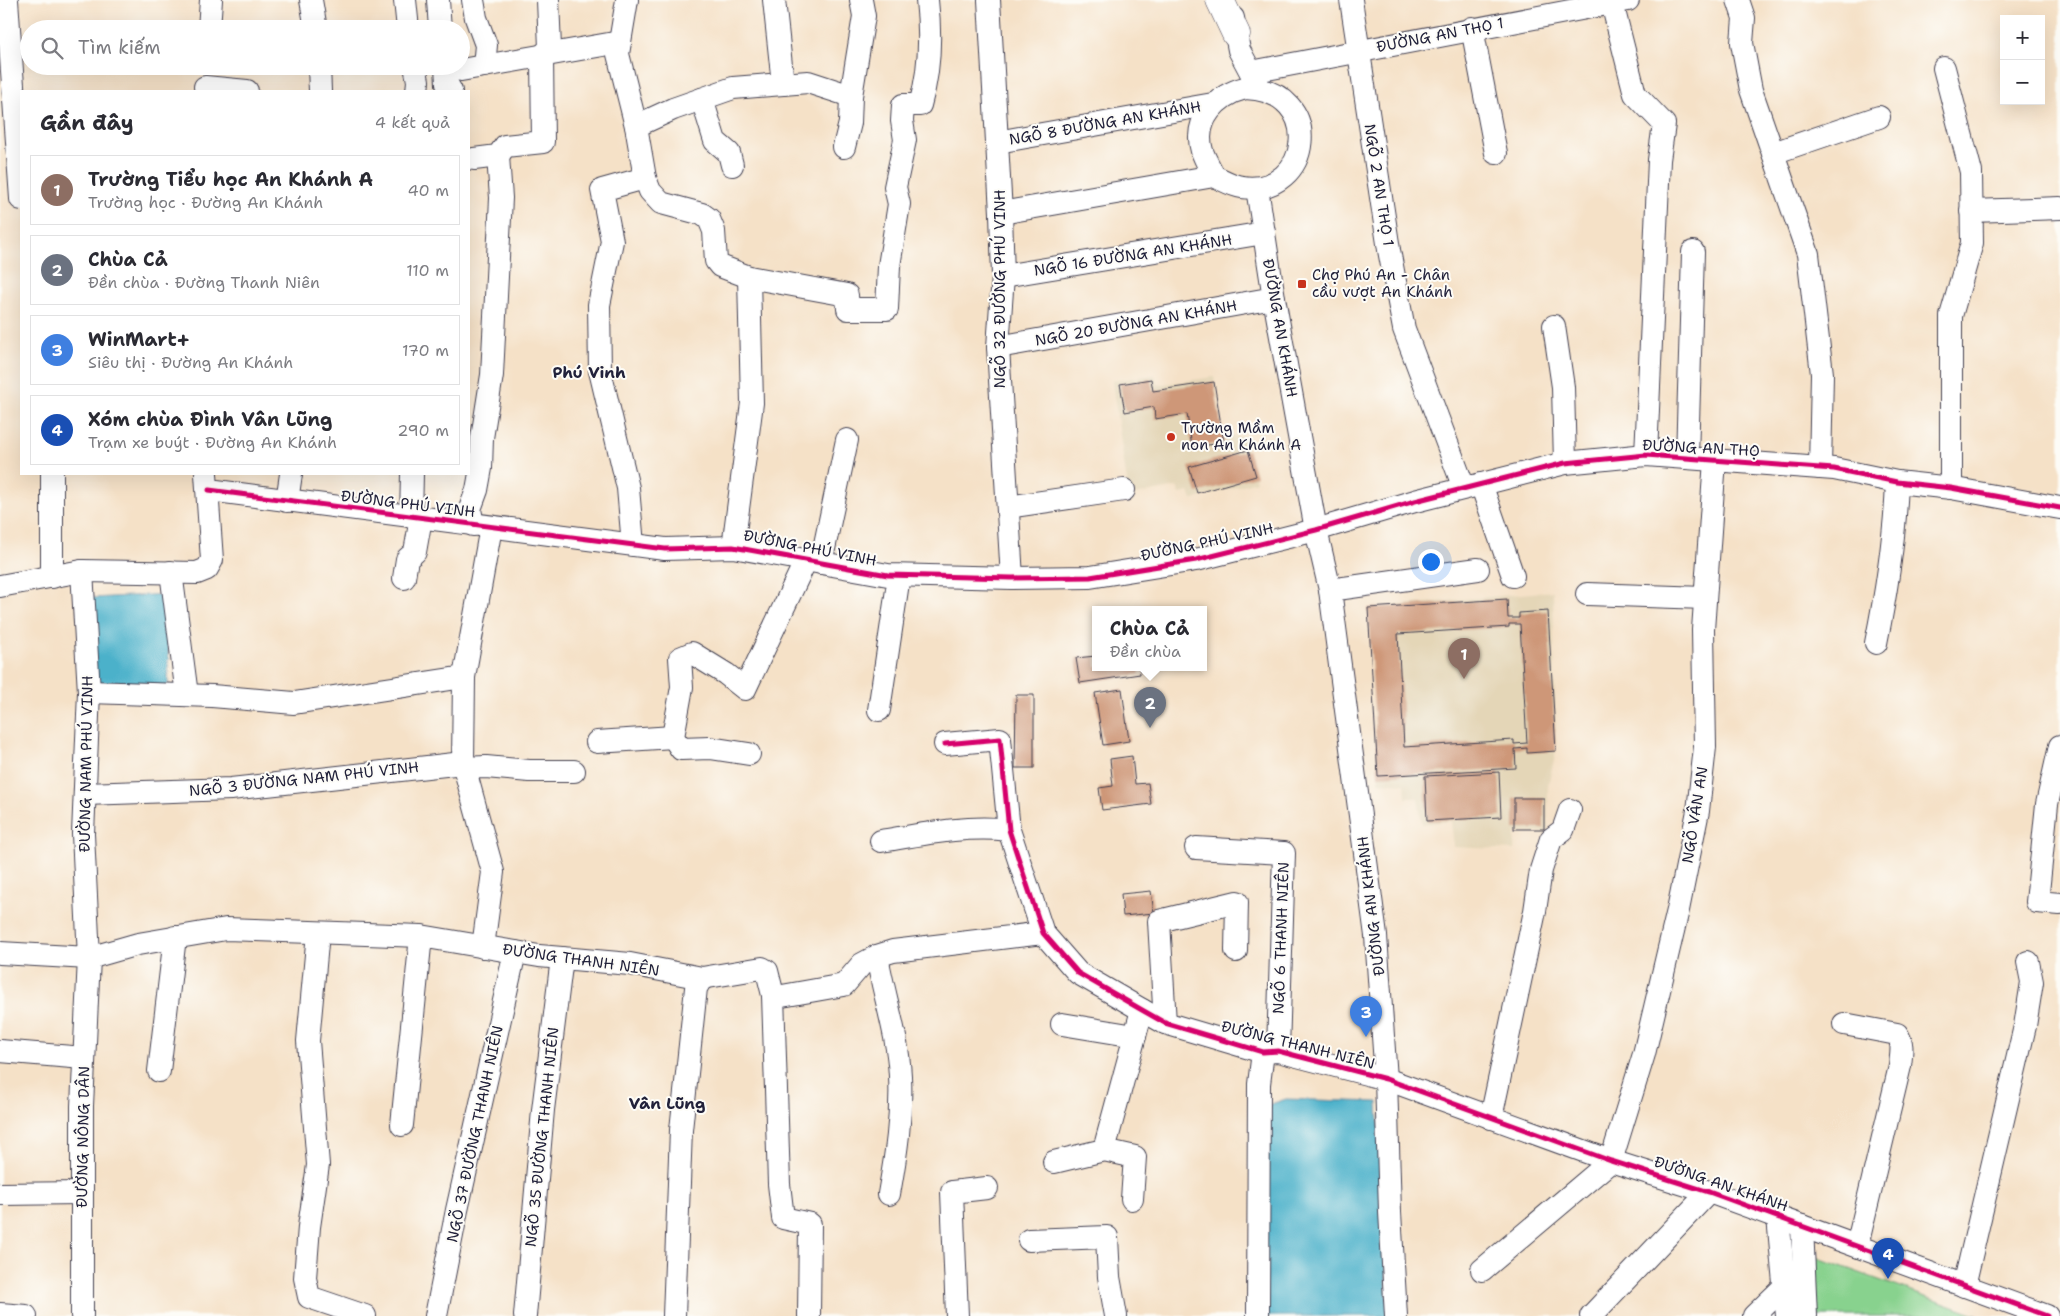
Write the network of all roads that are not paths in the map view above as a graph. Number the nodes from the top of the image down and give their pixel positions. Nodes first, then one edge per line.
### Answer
1 (7, 0) edge
2 (212, 0) edge
3 (311, 0) edge
4 (406, 0) edge
5 (438, 0) edge
6 (473, 0) edge
7 (548, 0) edge
8 (627, 0) edge
9 (774, 0) edge
10 (861, 0) edge
11 (927, 0) edge
12 (989, 0) edge
13 (1220, 0) edge
14 (1230, 0) edge
15 (1241, 0) edge
16 (1351, 0) edge
17 (1738, 0) edge
18 (1620, 2) edge
19 (210, 20) edge
20 (314, 20) edge
21 (407, 20) edge
22 (439, 20) edge
23 (1472, 28) junction
24 (620, 42) junction
25 (1238, 42) junction
26 (1358, 50) junction
27 (542, 56) junction
28 (484, 66) junction
29 (470, 67) edge
30 (1944, 68) dead end
31 (319, 75) edge
32 (451, 75) edge
33 (1255, 80) junction
34 (205, 81) edge
35 (783, 84) junction
36 (243, 90) edge
37 (320, 90) edge
38 (450, 90) edge
39 (851, 96) junction
40 (702, 99) junction
41 (1221, 99) junction
42 (1879, 117) dead end
43 (636, 126) junction
44 (997, 142) junction
45 (844, 147) dead end
46 (1496, 153) dead end
47 (1773, 153) junction
48 (498, 156) junction
49 (474, 158) dead end
50 (732, 165) dead end
51 (1214, 176) junction
52 (645, 178) junction
53 (20, 185) edge
54 (1257, 188) junction
55 (2060, 208) edge
56 (1972, 211) junction
57 (1001, 213) junction
58 (1264, 233) junction
59 (1694, 252) dead end
60 (1002, 276) junction
61 (749, 277) junction
62 (1274, 298) junction
63 (1554, 326) dead end
64 (998, 347) junction
65 (847, 440) dead end
66 (1646, 455) junction
67 (1687, 458) junction
68 (1715, 460) junction
69 (1565, 463) junction
70 (1820, 468) junction
71 (52, 475) edge
72 (291, 475) edge
73 (412, 475) edge
74 (208, 482) edge
75 (1898, 482) junction
76 (1473, 486) junction
77 (1950, 488) junction
78 (1124, 490) dead end
79 (288, 500) junction
80 (1008, 507) junction
81 (2060, 508) edge
82 (416, 518) junction
83 (482, 526) junction
84 (1316, 530) junction
85 (632, 545) junction
86 (733, 546) junction
87 (813, 561) junction
88 (1478, 569) dead end
89 (82, 571) junction
90 (171, 572) junction
91 (899, 576) junction
92 (1513, 576) dead end
93 (52, 577) junction
94 (404, 578) dead end
95 (1012, 578) junction
96 (0, 586) edge
97 (1330, 590) junction
98 (1587, 594) dead end
99 (1705, 598) junction
100 (1876, 643) dead end
101 (464, 677) junction
102 (89, 692) junction
103 (187, 696) junction
104 (879, 710) dead end
105 (673, 736) junction
106 (596, 742) dead end
107 (944, 744) dead end
108 (2060, 746) edge
109 (749, 754) dead end
110 (463, 765) junction
111 (574, 770) dead end
112 (85, 794) junction
113 (2054, 804) edge
114 (1570, 810) dead end
115 (1009, 830) junction
116 (881, 841) dead end
117 (1196, 848) dead end
118 (2060, 904) edge
119 (318, 932) junction
120 (1043, 933) junction
121 (421, 936) junction
122 (175, 937) junction
123 (483, 947) junction
124 (515, 952) junction
125 (1236, 952) dead end
126 (0, 953) edge
127 (877, 956) junction
128 (89, 958) junction
129 (562, 958) junction
130 (2028, 962) dead end
131 (702, 978) junction
132 (773, 995) junction
133 (1142, 1010) junction
134 (1165, 1022) junction
135 (1062, 1024) dead end
136 (1844, 1024) dead end
137 (1135, 1036) junction
138 (0, 1051) edge
139 (1270, 1051) junction
140 (84, 1058) junction
141 (159, 1072) dead end
142 (1386, 1079) junction
143 (1491, 1118) junction
144 (402, 1125) dead end
145 (1104, 1150) junction
146 (1611, 1161) junction
147 (1054, 1162) dead end
148 (987, 1188) dead end
149 (1708, 1192) junction
150 (82, 1193) junction
151 (0, 1194) edge
152 (889, 1194) dead end
153 (1132, 1199) dead end
154 (1778, 1217) junction
155 (1802, 1226) junction
156 (1029, 1240) dead end
157 (1857, 1246) junction
158 (1482, 1270) dead end
159 (1964, 1286) junction
160 (1784, 1287) junction
161 (0, 1314) edge
162 (26, 1316) edge
163 (82, 1316) edge
164 (365, 1316) edge
165 (436, 1316) edge
166 (525, 1316) edge
167 (674, 1316) edge
168 (809, 1316) edge
169 (957, 1316) edge
170 (1116, 1316) edge
171 (1258, 1316) edge
172 (1396, 1316) edge
173 (1591, 1316) edge
174 (1754, 1316) edge
175 (1787, 1316) edge
176 (1806, 1316) edge
177 (2047, 1316) edge

1 - 53 street
2 - 19 street
3 - 20 street
4 - 21 street
5 - 22 street
6 - 28 street
7 - 27 street
8 - 24 street
9 - 35 street
10 - 39 street
11 - 61 street
12 - 44 street, NGÕ 32 ĐƯỜNG PHÚ VINH
13 - 25 main road
14 - 25 street
15 - 25 main road
16 - 26 street, NGÕ 2 AN THỌ 1
17 - 47 street
18 - 23 street, ĐƯỜNG AN THỌ 1
18 - 66 street
23 - 26 street, ĐƯỜNG AN THỌ 1
23 - 46 street
24 - 27 street
24 - 43 street
25 - 33 street
25 - 41 street
26 - 33 street, ĐƯỜNG AN THỌ 1
26 - 76 street, NGÕ 2 AN THỌ 1
27 - 28 street
27 - 48 street
28 - 29 street
30 - 56 street
31 - 37 street
32 - 38 street
33 - 41 street
33 - 54 street
34 - 36 street
35 - 39 street
35 - 40 street
39 - 45 street
40 - 43 street
40 - 50 street
41 - 44 street, NGÕ 8 ĐƯỜNG AN KHÁNH
41 - 51 street
42 - 47 street
43 - 52 street
44 - 57 street, NGÕ 32 ĐƯỜNG PHÚ VINH
47 - 70 street
48 - 49 street
48 - 83 street
51 - 54 street
51 - 57 street
52 - 61 street
52 - 85 street
54 - 58 street, ĐƯỜNG AN KHÁNH
55 - 56 street
56 - 77 street
57 - 60 street, NGÕ 32 ĐƯỜNG PHÚ VINH
58 - 60 street, NGÕ 16 ĐƯỜNG AN KHÁNH
58 - 62 street, ĐƯỜNG AN KHÁNH
59 - 67 street
60 - 64 street, NGÕ 32 ĐƯỜNG PHÚ VINH
61 - 86 street
62 - 64 street, NGÕ 20 ĐƯỜNG AN KHÁNH
62 - 84 street, ĐƯỜNG AN KHÁNH
63 - 69 street
64 - 80 street, NGÕ 32 ĐƯỜNG PHÚ VINH
65 - 87 street
66 - 67 street, ĐƯỜNG AN THỌ
66 - 69 street, ĐƯỜNG AN THỌ
67 - 68 street, ĐƯỜNG AN THỌ
68 - 70 street, ĐƯỜNG AN THỌ
68 - 99 street, NGÕ VÂN AN
69 - 76 street, ĐƯỜNG AN THỌ
70 - 75 street, ĐƯỜNG AN THỌ
71 - 93 street
72 - 79 street
73 - 82 street
74 - 79 street, ĐƯỜNG PHÚ VINH
74 - 90 street
75 - 77 street, ĐƯỜNG AN THỌ
75 - 100 street
76 - 84 street, ĐƯỜNG AN THỌ
76 - 92 street, NGÕ 2 AN THỌ 1
77 - 81 street, ĐƯỜNG AN THỌ
78 - 80 street
79 - 82 street, ĐƯỜNG PHÚ VINH
80 - 95 street, NGÕ 32 ĐƯỜNG PHÚ VINH
82 - 83 street, ĐƯỜNG PHÚ VINH
82 - 94 street
83 - 85 street, ĐƯỜNG PHÚ VINH
83 - 101 street
84 - 95 street, ĐƯỜNG PHÚ VINH
84 - 97 street, ĐƯỜNG AN KHÁNH
85 - 86 street, ĐƯỜNG PHÚ VINH
86 - 87 street, ĐƯỜNG PHÚ VINH
87 - 91 street, ĐƯỜNG PHÚ VINH
87 - 105 street
88 - 97 street
89 - 90 street
89 - 93 street
89 - 102 street, ĐƯỜNG NAM PHÚ VINH
90 - 103 street
91 - 95 street, ĐƯỜNG PHÚ VINH
91 - 104 street
93 - 96 street
97 - 142 street, ĐƯỜNG AN KHÁNH
98 - 99 street
99 - 146 street, NGÕ VÂN AN
101 - 103 street
101 - 110 street
102 - 103 street
102 - 112 street, ĐƯỜNG NAM PHÚ VINH
105 - 106 street
105 - 109 street
107 - 115 street, ĐƯỜNG THANH NIÊN
108 - 113 street
110 - 111 street, NGÕ 3 ĐƯỜNG NAM PHÚ VINH
110 - 112 street, NGÕ 3 ĐƯỜNG NAM PHÚ VINH
110 - 123 street
112 - 128 street, ĐƯỜNG NAM PHÚ VINH
113 - 118 street
114 - 143 street
115 - 116 street
115 - 120 street, ĐƯỜNG THANH NIÊN
117 - 139 street, NGÕ 6 THANH NIÊN
119 - 121 street, ĐƯỜNG THANH NIÊN
119 - 122 street, ĐƯỜNG THANH NIÊN
119 - 164 street
120 - 127 street
120 - 133 street, ĐƯỜNG THANH NIÊN
121 - 123 street, ĐƯỜNG THANH NIÊN
121 - 144 street
122 - 128 street, ĐƯỜNG THANH NIÊN
122 - 141 street
123 - 124 street, ĐƯỜNG THANH NIÊN
124 - 129 street, ĐƯỜNG THANH NIÊN
124 - 165 street, NGÕ 37 ĐƯỜNG THANH NIÊN
125 - 134 street
126 - 128 street, ĐƯỜNG THANH NIÊN
127 - 132 street
127 - 152 street
128 - 140 street, ĐƯỜNG NÔNG DÂN
129 - 131 street, ĐƯỜNG THANH NIÊN
129 - 166 street, NGÕ 35 ĐƯỜNG THANH NIÊN
130 - 159 street
131 - 132 street, ĐƯỜNG THANH NIÊN
131 - 167 street
132 - 168 street
133 - 134 street, ĐƯỜNG THANH NIÊN
133 - 137 street
134 - 139 street, ĐƯỜNG THANH NIÊN
135 - 137 street
136 - 157 street
137 - 145 street
138 - 140 street
139 - 142 street, ĐƯỜNG THANH NIÊN
139 - 171 street
140 - 150 street, ĐƯỜNG NÔNG DÂN
142 - 143 street, ĐƯỜNG AN KHÁNH
142 - 172 street
143 - 146 street, ĐƯỜNG AN KHÁNH
145 - 147 street
145 - 153 street
146 - 149 street, ĐƯỜNG AN KHÁNH
146 - 158 street
148 - 169 street
149 - 154 street, ĐƯỜNG AN KHÁNH
149 - 173 street
150 - 151 street
150 - 163 street, ĐƯỜNG NÔNG DÂN
154 - 155 street, ĐƯỜNG AN KHÁNH
154 - 160 street
155 - 157 street, ĐƯỜNG AN KHÁNH
155 - 176 street
156 - 170 street
157 - 159 street, ĐƯỜNG AN KHÁNH
159 - 177 street, ĐƯỜNG AN KHÁNH
160 - 174 street
160 - 175 street
161 - 162 street

